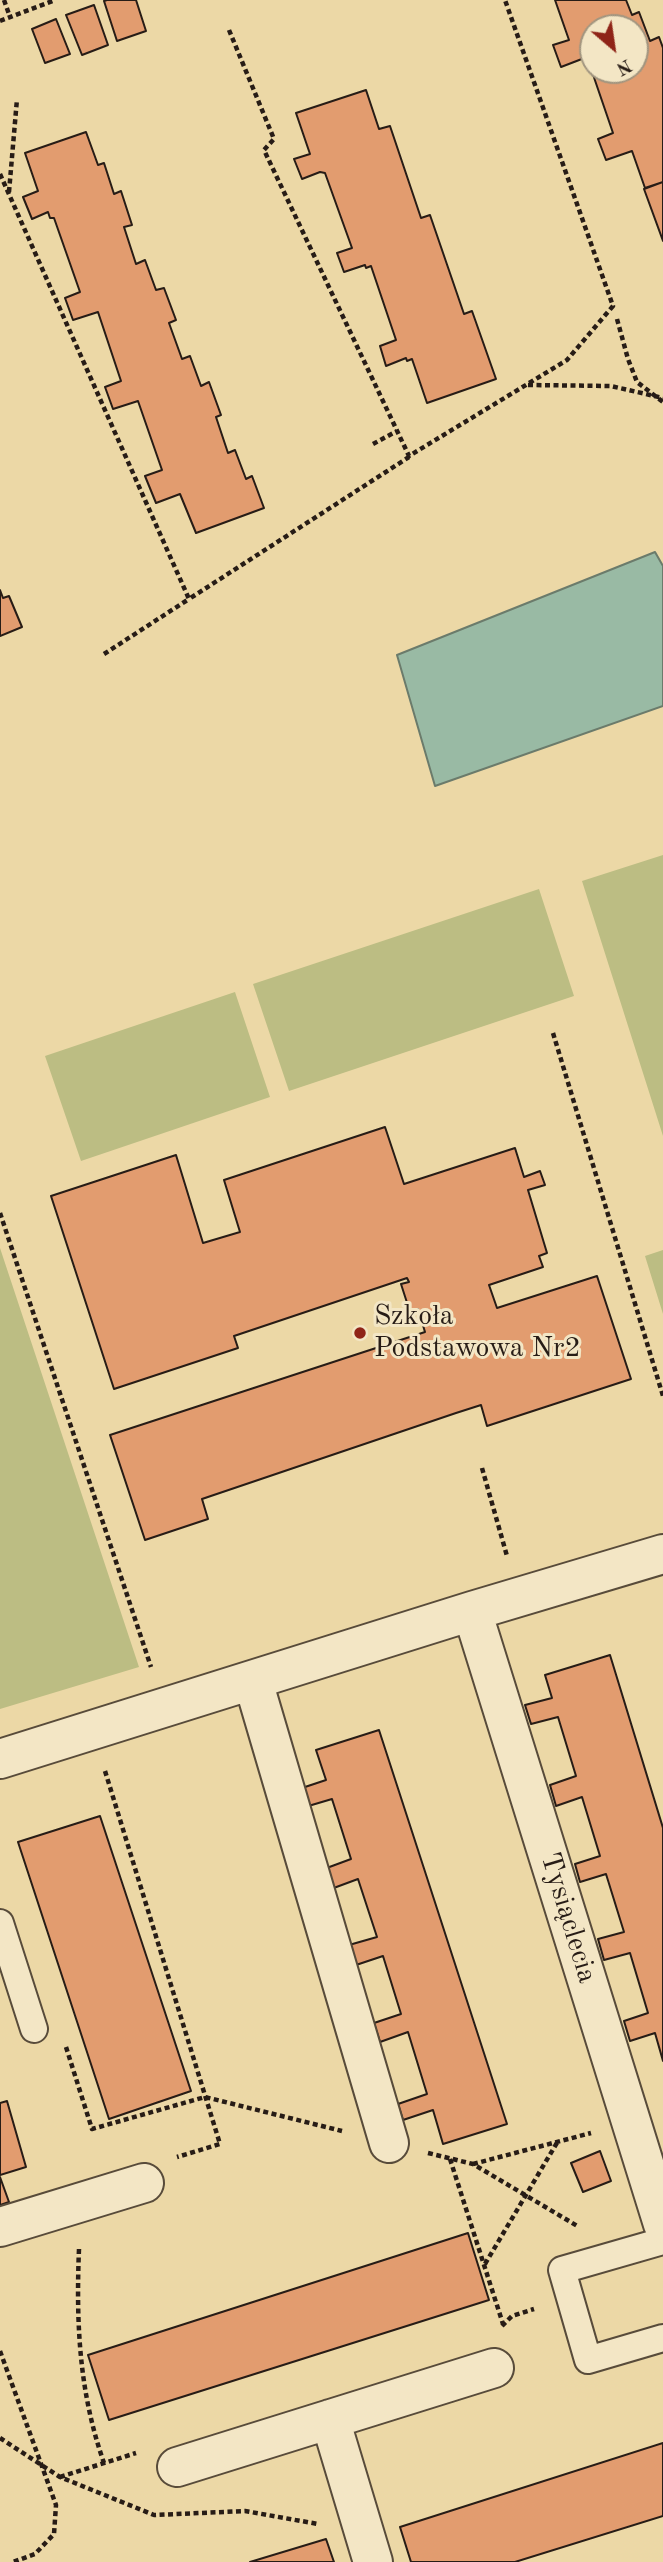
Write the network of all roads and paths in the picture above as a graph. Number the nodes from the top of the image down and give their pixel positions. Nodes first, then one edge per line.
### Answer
1 (4, 0) edge
2 (55, 0) edge
3 (505, 0) edge
4 (10, 17) junction
5 (0, 21) edge
6 (229, 30) dead end
7 (17, 99) dead end
8 (0, 174) edge
9 (9, 194) junction
10 (617, 319) dead end
11 (527, 385) junction
12 (654, 396) junction
13 (663, 400) edge
14 (397, 431) junction
15 (373, 444) dead end
16 (409, 456) junction
17 (189, 599) junction
18 (104, 654) dead end
19 (553, 1034) dead end
20 (0, 1213) edge
21 (660, 1375) edge
22 (663, 1396) edge
23 (482, 1468) dead end
24 (663, 1554) edge
25 (522, 1596) junction
26 (472, 1611) junction
27 (153, 1674) dead end
28 (253, 1681) junction
29 (93, 1731) junction
30 (0, 1759) edge
31 (0, 1923) edge
32 (34, 2029) dead end
33 (63, 2036) dead end
34 (205, 2096) junction
35 (632, 2123) junction
36 (558, 2141) junction
37 (389, 2143) junction
38 (450, 2158) junction
39 (473, 2164) junction
40 (144, 2183) joint
41 (527, 2195) junction
42 (80, 2203) junction
43 (663, 2224) edge
44 (0, 2227) edge
45 (663, 2241) edge
46 (591, 2262) junction
47 (485, 2265) junction
48 (504, 2324) dead end
49 (663, 2338) edge
50 (0, 2351) edge
51 (494, 2368) dead end
52 (330, 2419) junction
53 (104, 2463) dead end
54 (177, 2467) dead end
55 (13, 2562) edge
56 (373, 2562) edge

1 - 4 path
2 - 4 path
3 - 11 path
4 - 5 path
6 - 14 path
7 - 9 path
8 - 9 path
9 - 17 path
10 - 12 path
11 - 12 path
11 - 16 path
12 - 13 path
14 - 15 path
14 - 16 path
16 - 17 path
17 - 18 path
19 - 21 path
20 - 27 path
21 - 22 path
23 - 25 path
24 - 25 street
25 - 26 street
26 - 28 street
26 - 35 street, Tysiąclecia
28 - 29 street
28 - 37 street
29 - 30 street
29 - 34 path
31 - 32 lane
33 - 34 path
34 - 37 path
34 - 40 path
35 - 36 path
35 - 43 street, Tysiąclecia
36 - 39 path
36 - 41 path
37 - 38 path
38 - 39 path
38 - 47 path
39 - 41 path
40 - 42 street
41 - 46 path
41 - 47 path
42 - 44 street
42 - 53 path
45 - 46 lane
46 - 49 lane
47 - 48 path
50 - 55 path
51 - 52 street
52 - 54 street
52 - 56 street

